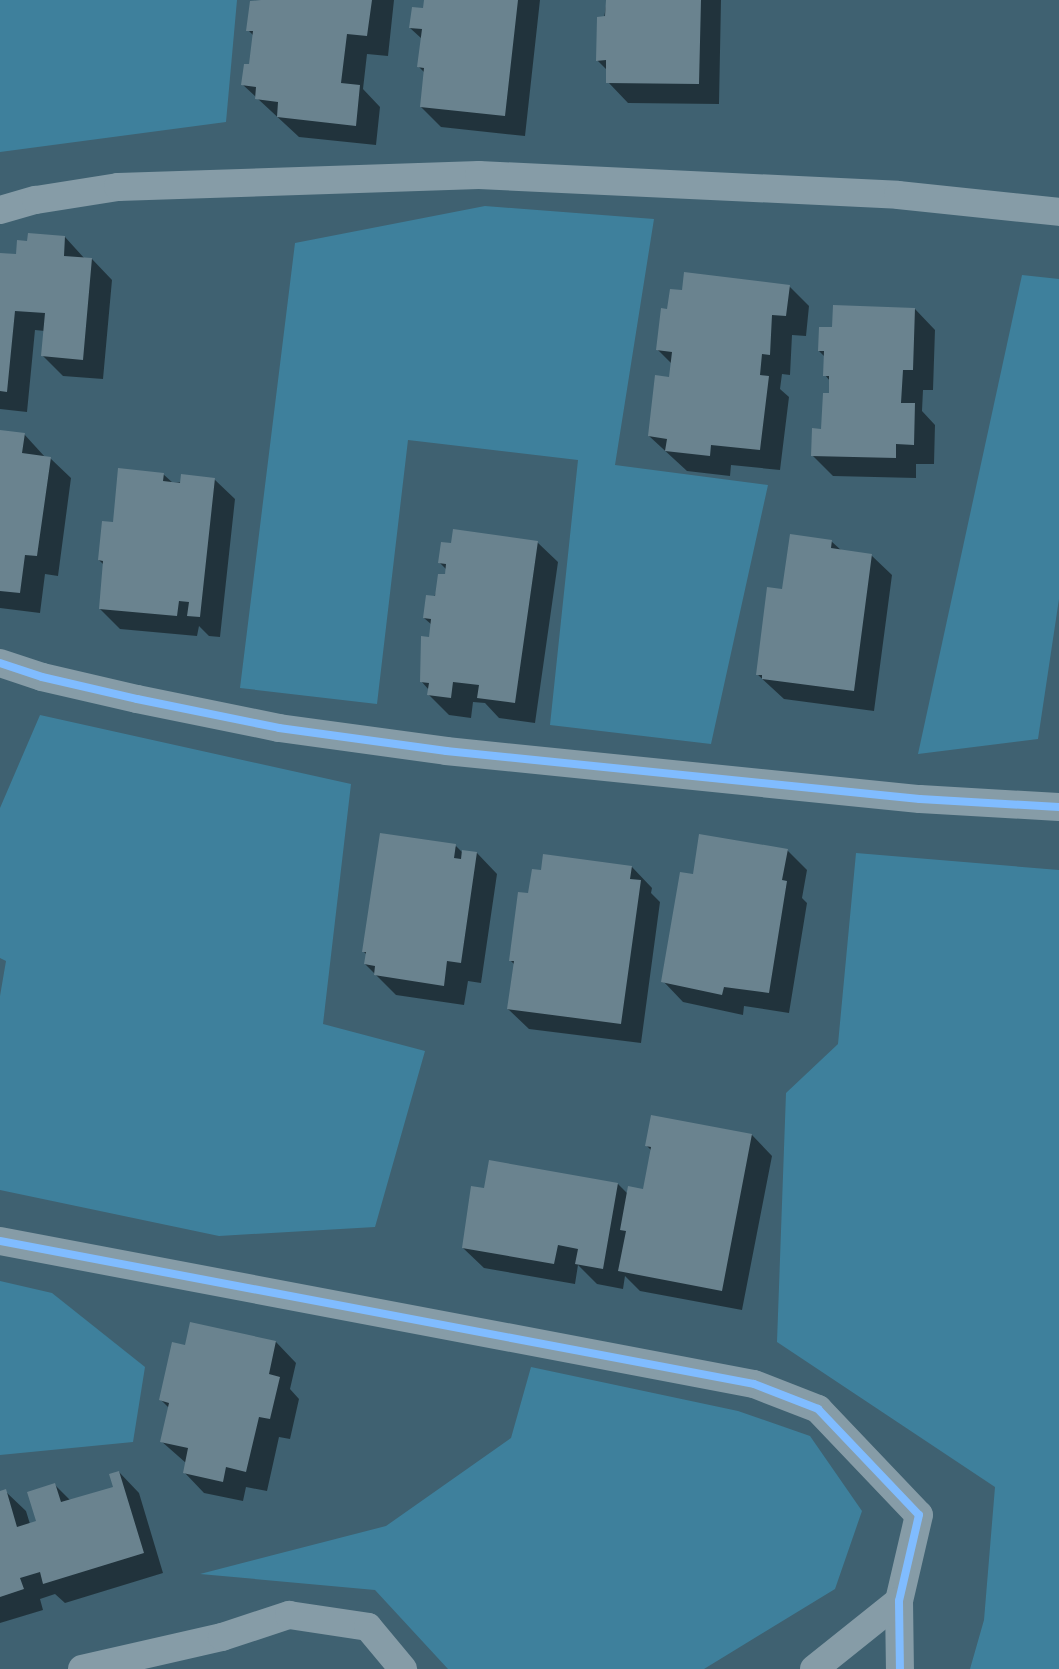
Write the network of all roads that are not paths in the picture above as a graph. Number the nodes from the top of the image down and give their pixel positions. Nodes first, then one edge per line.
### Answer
1 (0, 210) edge
2 (1059, 212) edge
3 (0, 663) edge
4 (1059, 807) edge
5 (0, 1241) edge
6 (899, 1601) junction
7 (82, 1669) edge
8 (403, 1669) edge
9 (814, 1669) edge
10 (900, 1669) edge

1 - 2 street
3 - 4 street
5 - 6 street
6 - 9 street
6 - 10 street
7 - 8 street

